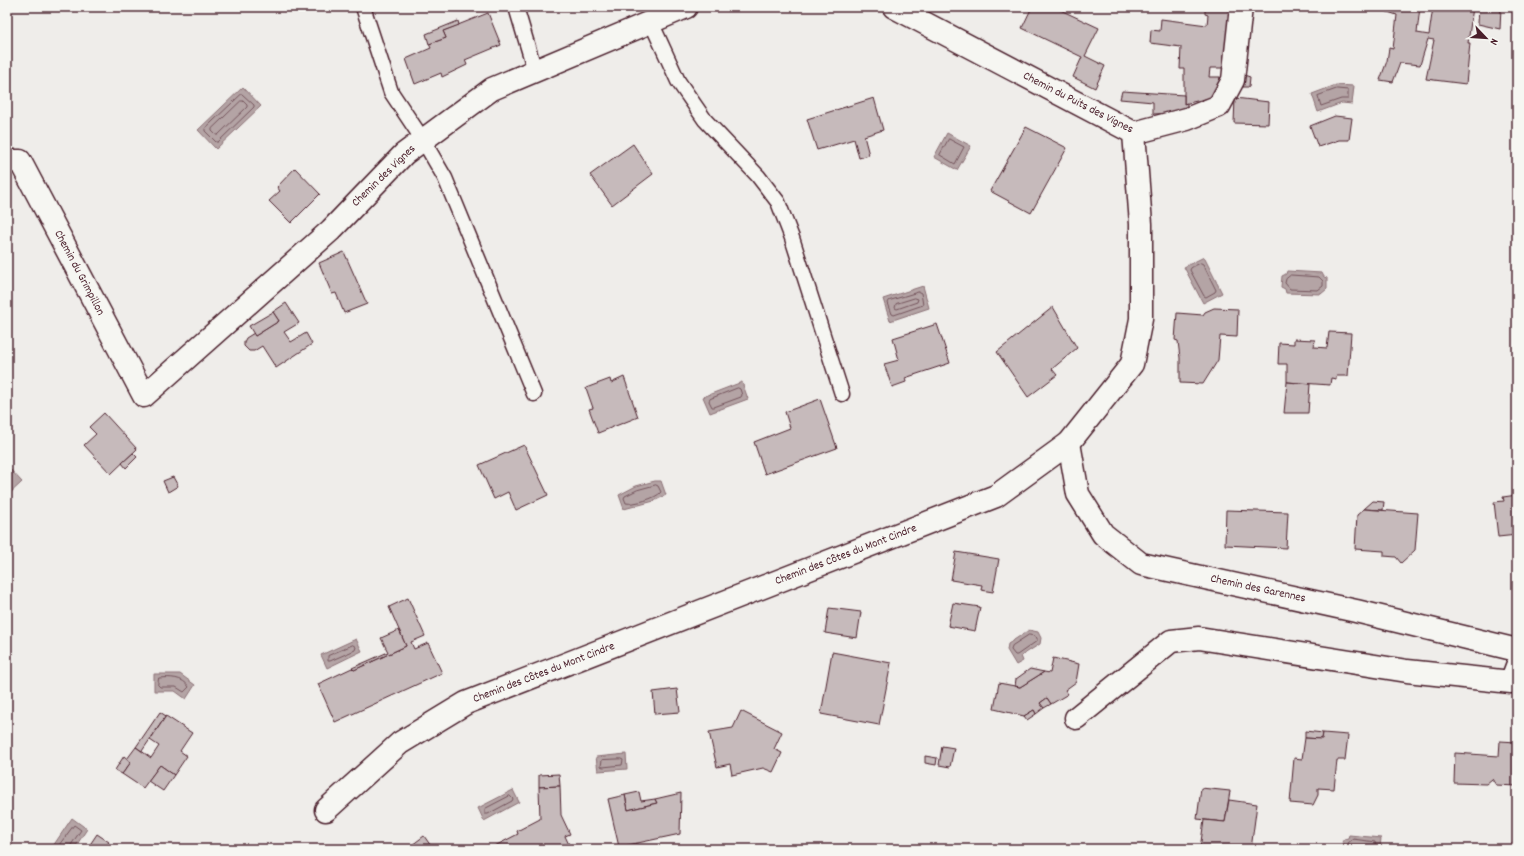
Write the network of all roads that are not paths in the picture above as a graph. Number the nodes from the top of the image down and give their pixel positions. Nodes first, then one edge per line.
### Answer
1 (363, 7) edge
2 (516, 7) edge
3 (686, 7) edge
4 (894, 7) edge
5 (1241, 7) edge
6 (651, 22) junction
7 (535, 71) junction
8 (1134, 133) junction
9 (423, 140) junction
10 (7, 161) edge
11 (534, 394) dead end
12 (842, 394) dead end
13 (144, 396) joint
14 (1069, 443) junction
15 (1517, 650) edge
16 (1517, 666) edge
17 (1076, 718) dead end
18 (326, 810) dead end

1 - 9 lane
2 - 7 lane
3 - 6 street, Chemin des Vignes
4 - 8 street, Chemin du Puits des Vignes
5 - 8 street, Chemin du Puits des Vignes
6 - 7 street, Chemin des Vignes
6 - 12 lane
7 - 9 street, Chemin des Vignes
8 - 14 street, Chemin des Côtes du Mont Cindre
9 - 11 lane
9 - 13 street, Chemin des Vignes
10 - 13 street, Chemin du Grimpillon
14 - 15 street, Chemin des Garennes
14 - 18 street, Chemin des Côtes du Mont Cindre
16 - 17 street

